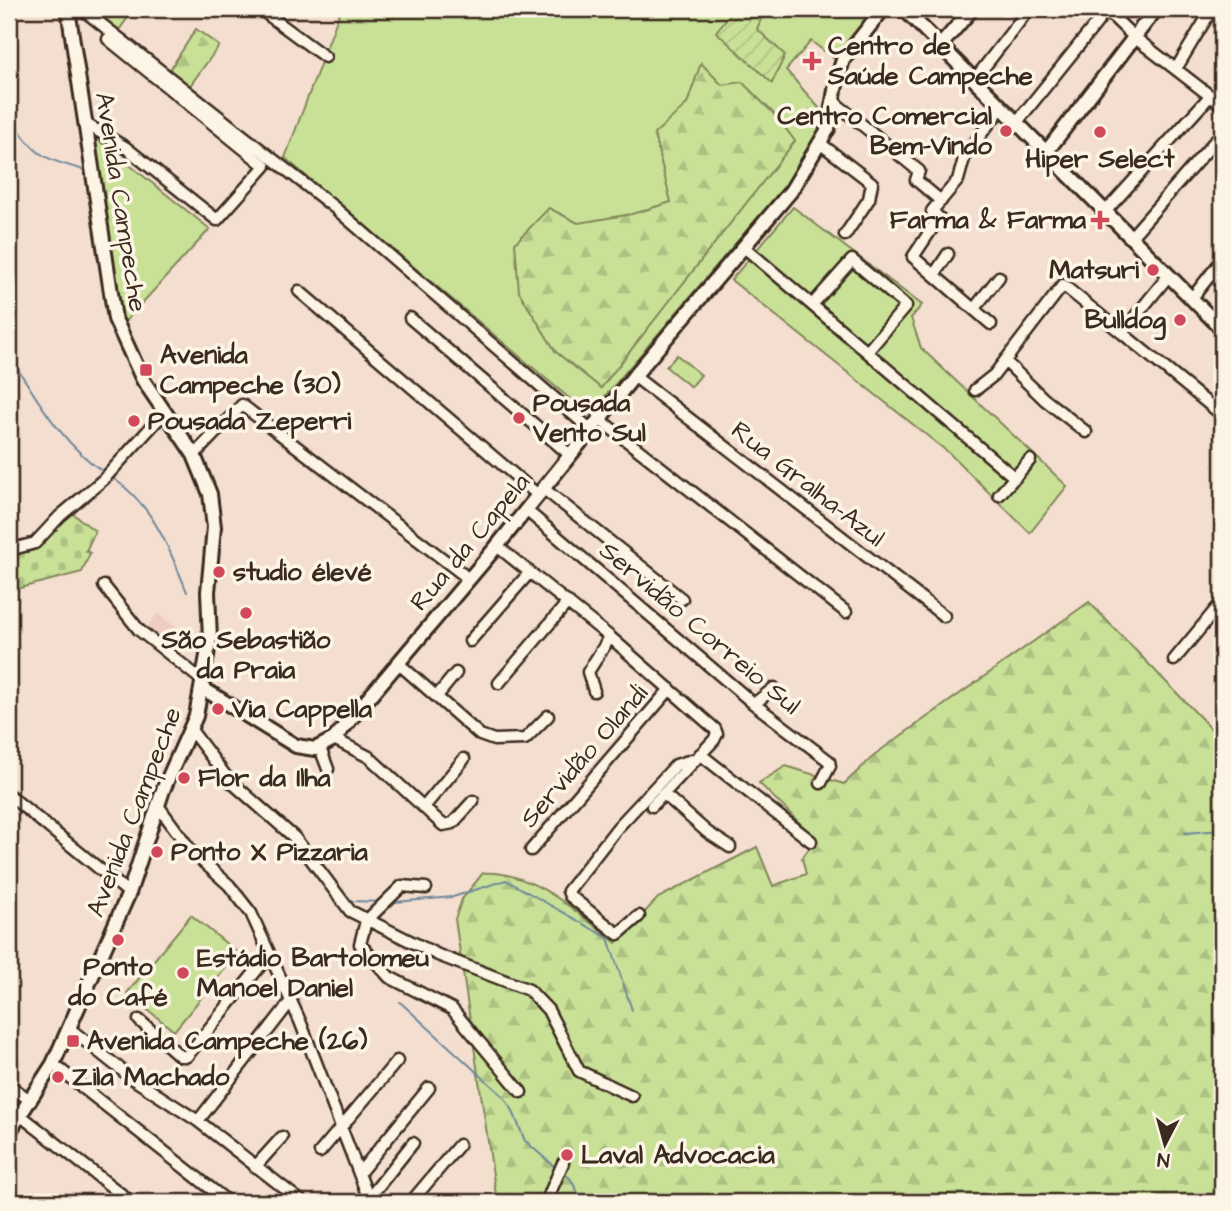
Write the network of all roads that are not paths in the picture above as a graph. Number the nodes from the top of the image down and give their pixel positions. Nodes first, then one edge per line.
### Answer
1 (68, 9) edge
2 (82, 9) edge
3 (260, 9) edge
4 (883, 9) edge
5 (904, 9) edge
6 (926, 9) edge
7 (972, 9) edge
8 (1029, 9) edge
9 (1156, 9) edge
10 (1212, 9) edge
11 (1108, 10) edge
12 (916, 20) junction
13 (1099, 20) dead end
14 (1135, 37) junction
15 (108, 39) dead end
16 (941, 46) junction
17 (325, 57) dead end
18 (1176, 69) junction
19 (975, 79) junction
20 (1210, 96) junction
21 (834, 102) junction
22 (1222, 105) edge
23 (1002, 107) junction
24 (216, 119) junction
25 (1017, 122) junction
26 (86, 124) junction
27 (1222, 133) edge
28 (821, 144) junction
29 (1047, 152) junction
30 (941, 201) junction
31 (1106, 211) junction
32 (845, 235) dead end
33 (1131, 237) junction
34 (744, 247) junction
35 (948, 254) dead end
36 (1222, 260) edge
37 (934, 275) junction
38 (1169, 275) junction
39 (999, 277) dead end
40 (299, 291) dead end
41 (1192, 298) junction
42 (812, 304) junction
43 (1222, 307) edge
44 (974, 309) junction
45 (410, 318) dead end
46 (991, 324) dead end
47 (1218, 324) edge
48 (1122, 333) junction
49 (867, 352) junction
50 (1005, 360) junction
51 (634, 376) junction
52 (975, 390) dead end
53 (1222, 400) edge
54 (1219, 412) edge
55 (164, 413) junction
56 (594, 424) junction
57 (1086, 432) dead end
58 (194, 455) junction
59 (570, 455) junction
60 (1030, 460) dead end
61 (1015, 478) junction
62 (541, 492) junction
63 (999, 495) dead end
64 (526, 510) junction
65 (497, 546) junction
66 (9, 550) edge
67 (530, 572) junction
68 (469, 579) junction
69 (104, 586) dead end
70 (682, 599) dead end
71 (568, 602) junction
72 (1222, 602) edge
73 (846, 611) dead end
74 (944, 616) dead end
75 (610, 637) junction
76 (470, 641) dead end
77 (1174, 660) dead end
78 (398, 663) junction
79 (456, 673) dead end
80 (499, 683) dead end
81 (203, 684) junction
82 (774, 688) dead end
83 (670, 689) junction
84 (594, 691) dead end
85 (437, 696) junction
86 (754, 704) junction
87 (548, 716) dead end
88 (191, 730) junction
89 (334, 739) junction
90 (320, 748) junction
91 (697, 757) junction
92 (464, 759) dead end
93 (328, 769) dead end
94 (821, 783) dead end
95 (664, 794) junction
96 (9, 795) edge
97 (472, 801) dead end
98 (652, 806) dead end
99 (159, 807) junction
100 (424, 807) junction
101 (811, 841) dead end
102 (730, 847) dead end
103 (531, 850) dead end
104 (426, 888) dead end
105 (129, 894) junction
106 (639, 916) dead end
107 (366, 921) junction
108 (269, 955) junction
109 (291, 1000) junction
110 (139, 1020) dead end
111 (70, 1030) junction
112 (397, 1061) dead end
113 (53, 1064) junction
114 (9, 1085) edge
115 (429, 1088) dead end
116 (522, 1092) dead end
117 (632, 1096) dead end
118 (31, 1101) junction
119 (20, 1115) junction
120 (198, 1121) junction
121 (341, 1127) junction
122 (9, 1132) edge
123 (282, 1136) dead end
124 (413, 1143) dead end
125 (459, 1145) dead end
126 (320, 1152) dead end
127 (255, 1167) junction
128 (561, 1168) dead end
129 (360, 1172) junction
130 (369, 1200) edge
131 (131, 1202) edge
132 (228, 1202) edge
133 (302, 1202) edge
134 (411, 1202) edge
135 (546, 1202) edge

1 - 26 main road, Avenida Campeche
2 - 24 street
3 - 17 street
4 - 21 main road, Rua da Capela
5 - 12 main road
6 - 12 street
7 - 16 main road
8 - 19 street
9 - 14 main road
10 - 18 street
11 - 14 street
12 - 16 main road
13 - 25 street
14 - 18 street
14 - 29 main road
15 - 24 street
16 - 19 main road
18 - 20 street
19 - 23 main road
20 - 22 street
20 - 31 street
21 - 28 main road, Rua da Capela
21 - 30 street
23 - 25 main road
23 - 30 street
24 - 26 street
24 - 56 street
25 - 29 main road
26 - 55 main road, Avenida Campeche
27 - 33 street
28 - 32 street
28 - 34 main road, Rua da Capela
29 - 31 main road
30 - 37 street
31 - 33 main road
33 - 38 main road
34 - 42 street
34 - 51 main road, Rua da Capela
35 - 37 street
36 - 41 street
37 - 44 street
38 - 41 main road
38 - 48 street
39 - 44 street
40 - 62 street
41 - 47 main road
42 - 49 street
42 - 49 street
43 - 47 street
44 - 46 street
45 - 59 street
48 - 50 street
48 - 54 street
49 - 61 street
50 - 52 street
50 - 57 street
51 - 56 main road, Rua da Capela
51 - 74 street, Rua Gralha-Azul
53 - 54 street
55 - 58 main road, Avenida Campeche
55 - 66 street
56 - 59 main road, Rua da Capela
56 - 73 street
58 - 68 street
58 - 81 main road, Avenida Campeche
59 - 62 main road, Rua da Capela
60 - 61 street
61 - 63 street
62 - 64 main road, Rua da Capela
62 - 70 street
64 - 65 main road, Rua da Capela
64 - 86 street, Servidão Correio Sul
65 - 67 street
65 - 68 main road, Rua da Capela
67 - 71 street
67 - 76 street
68 - 78 main road, Rua da Capela
69 - 81 street
71 - 75 street
71 - 80 street
72 - 77 street
75 - 83 street
75 - 84 street
78 - 85 street
78 - 89 main road, Rua da Capela
79 - 85 street
81 - 88 main road, Avenida Campeche
81 - 90 main road
82 - 86 street
83 - 91 street
83 - 103 street, Servidão Olandi
85 - 87 street
86 - 94 street, Servidão Correio Sul
88 - 99 main road, Avenida Campeche
88 - 107 street
89 - 90 main road, Rua da Capela
89 - 100 street
90 - 93 street
91 - 95 street
91 - 101 street
91 - 106 street
92 - 100 street
95 - 98 street
95 - 102 street
96 - 105 street
97 - 100 street
99 - 105 main road, Avenida Campeche
99 - 108 street
104 - 107 street
105 - 111 main road, Avenida Campeche
107 - 116 street
107 - 117 street
108 - 109 street
108 - 110 street
109 - 120 street
109 - 121 street
111 - 113 main road, Avenida Campeche
111 - 120 street
112 - 121 street
113 - 118 main road, Avenida Campeche
113 - 132 street
114 - 118 street
115 - 129 street
118 - 119 main road, Avenida Campeche
119 - 122 main road, Avenida Campeche
119 - 131 street
120 - 127 street
121 - 126 street
121 - 129 street
123 - 127 street
124 - 130 street
125 - 134 street
127 - 133 street
128 - 135 street
129 - 130 street

